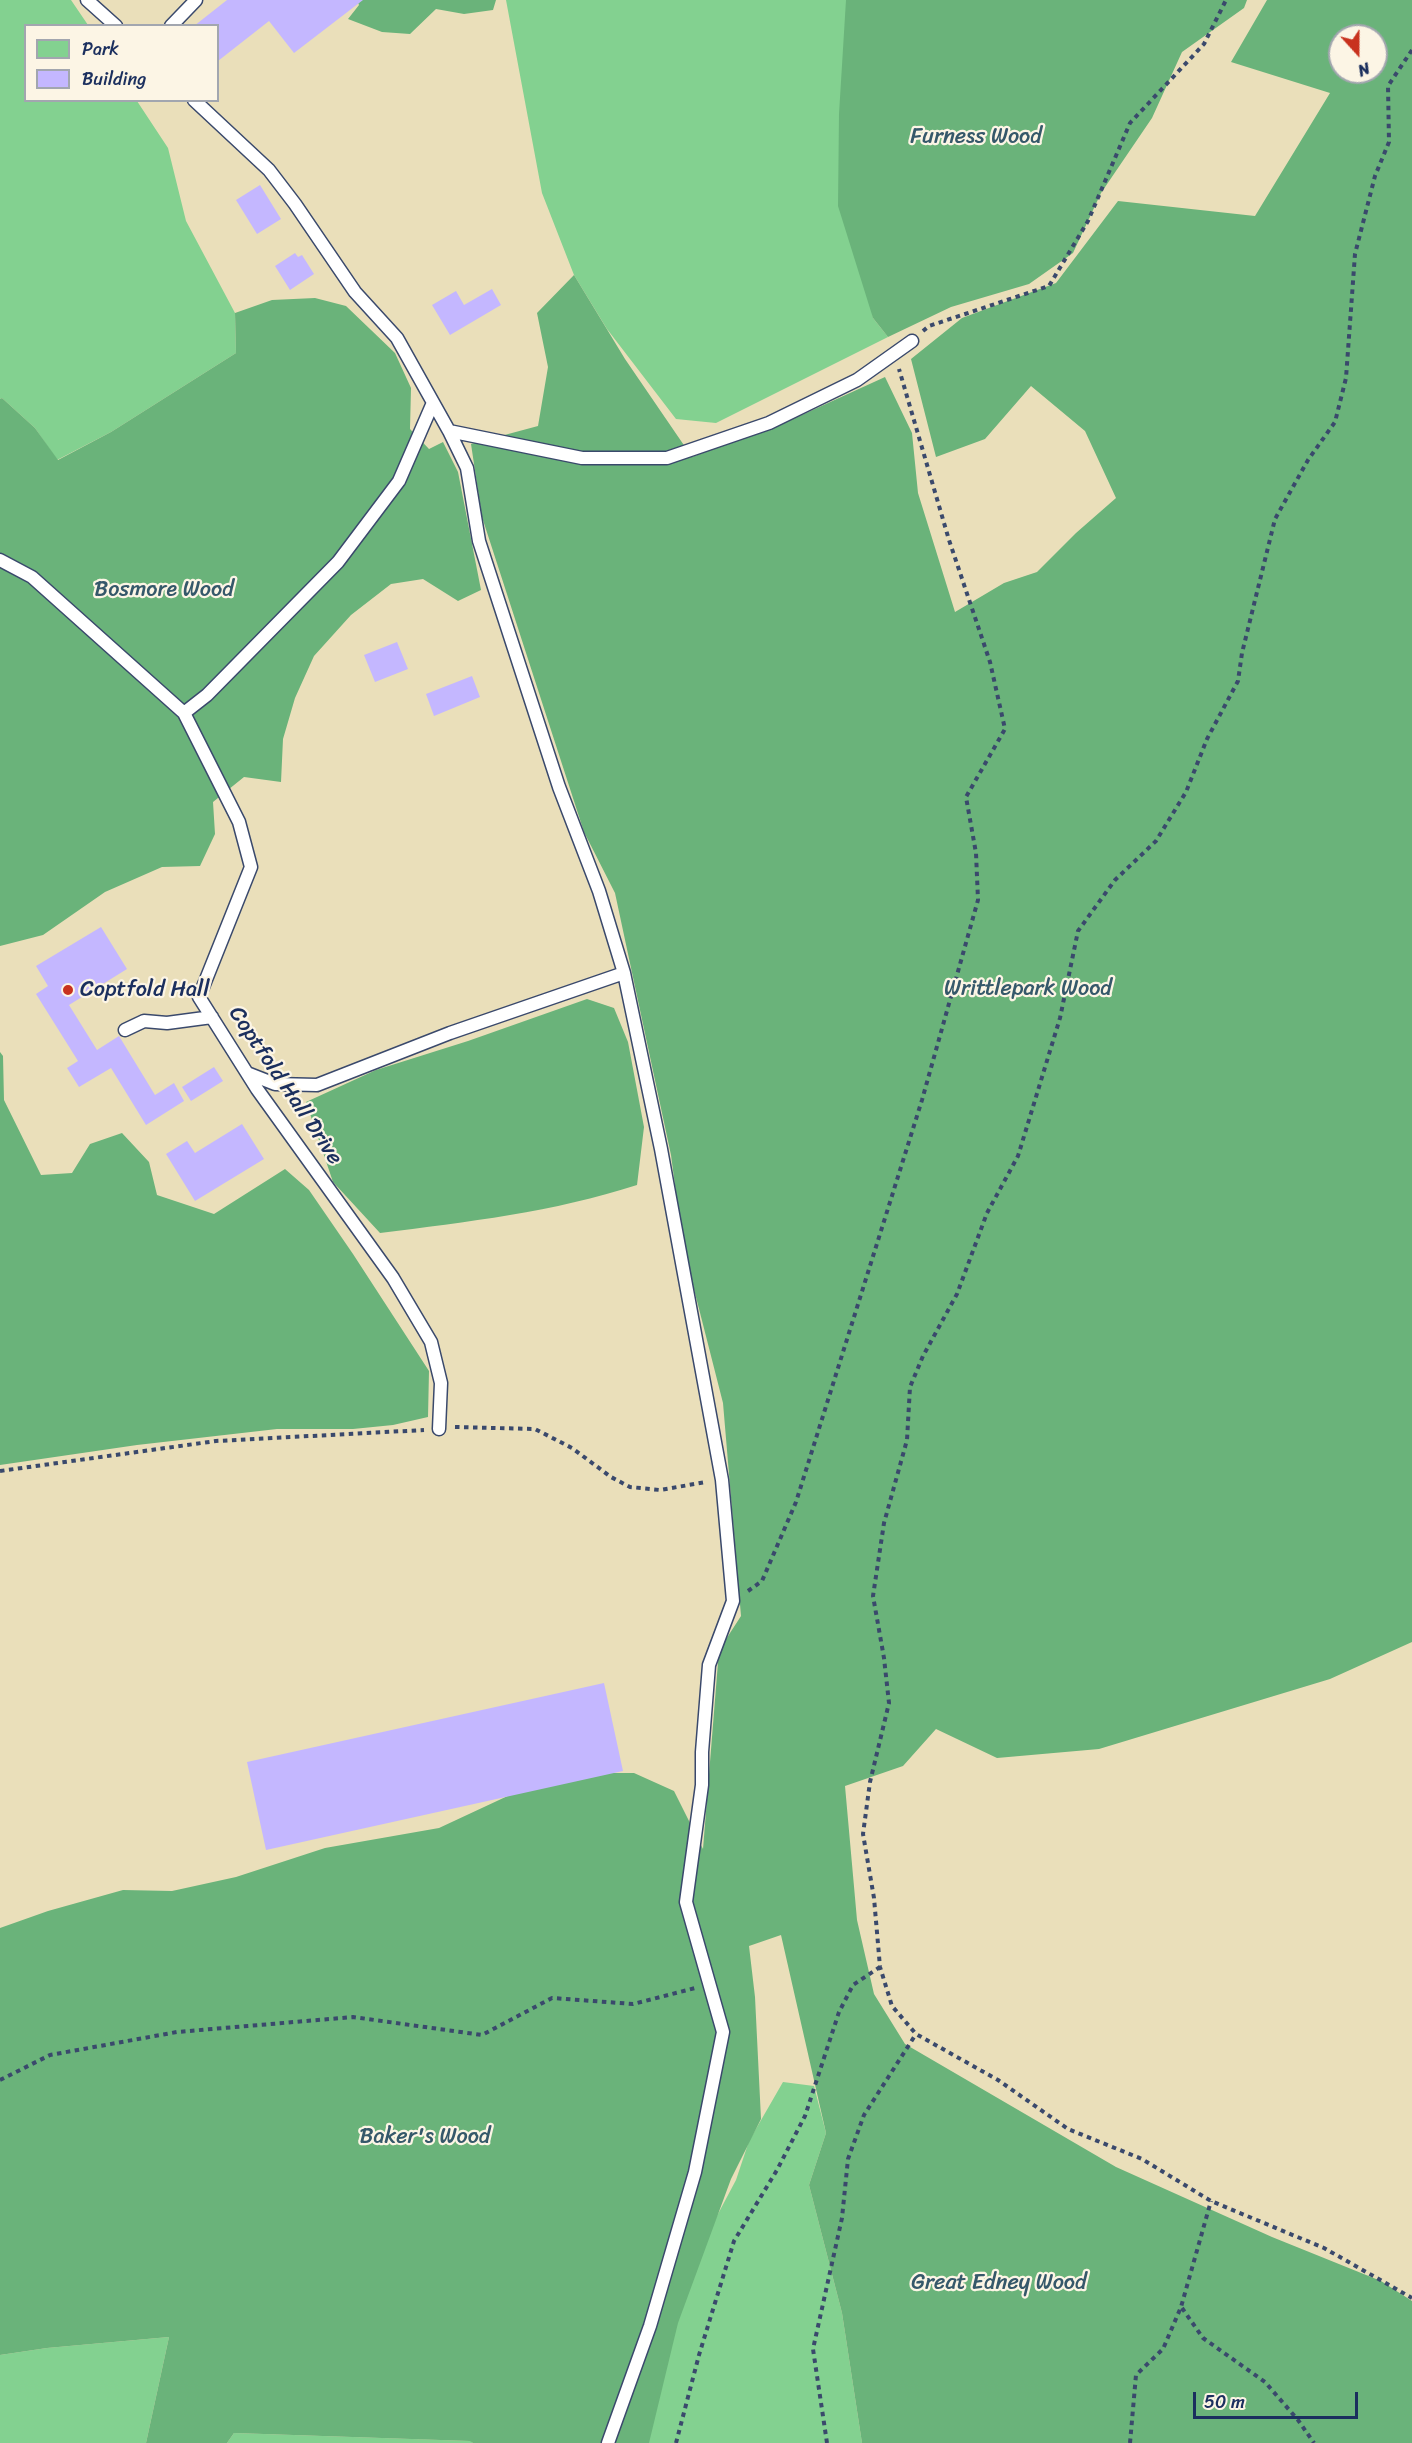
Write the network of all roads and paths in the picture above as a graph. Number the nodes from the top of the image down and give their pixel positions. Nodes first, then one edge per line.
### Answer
1 (87, 0) edge
2 (196, 0) edge
3 (1226, 0) edge
4 (114, 24) edge
5 (173, 24) edge
6 (1412, 50) edge
7 (196, 102) edge
8 (912, 340) joint
9 (894, 354) junction
10 (432, 405) junction
11 (449, 431) junction
12 (0, 560) edge
13 (184, 712) junction
14 (624, 973) junction
15 (212, 1017) junction
16 (125, 1030) dead end
17 (247, 1073) junction
18 (439, 1429) junction
19 (0, 1471) edge
20 (722, 1480) junction
21 (733, 1601) junction
22 (879, 1967) junction
23 (709, 1985) junction
24 (916, 2034) junction
25 (0, 2080) edge
26 (1211, 2201) junction
27 (1412, 2298) edge
28 (1181, 2307) junction
29 (608, 2443) edge
30 (676, 2443) edge
31 (827, 2443) edge
32 (1130, 2443) edge
33 (1314, 2443) edge

1 - 4 lane
2 - 5 lane
3 - 8 path
6 - 22 path
7 - 10 lane
8 - 9 lane
9 - 11 lane
9 - 21 path
10 - 11 lane
10 - 13 lane
11 - 14 lane
12 - 13 lane, Coptfold Hall Drive
13 - 15 lane, Coptfold Hall Drive
14 - 17 lane
14 - 20 lane
15 - 16 lane
15 - 17 lane, Coptfold Hall Drive
17 - 18 lane, Coptfold Hall Drive
18 - 19 path
18 - 20 path
20 - 21 lane
21 - 23 lane
22 - 24 path
22 - 30 path
23 - 25 path
23 - 29 lane
24 - 26 path
24 - 31 path
26 - 27 path
26 - 28 path
28 - 32 path
28 - 33 path

